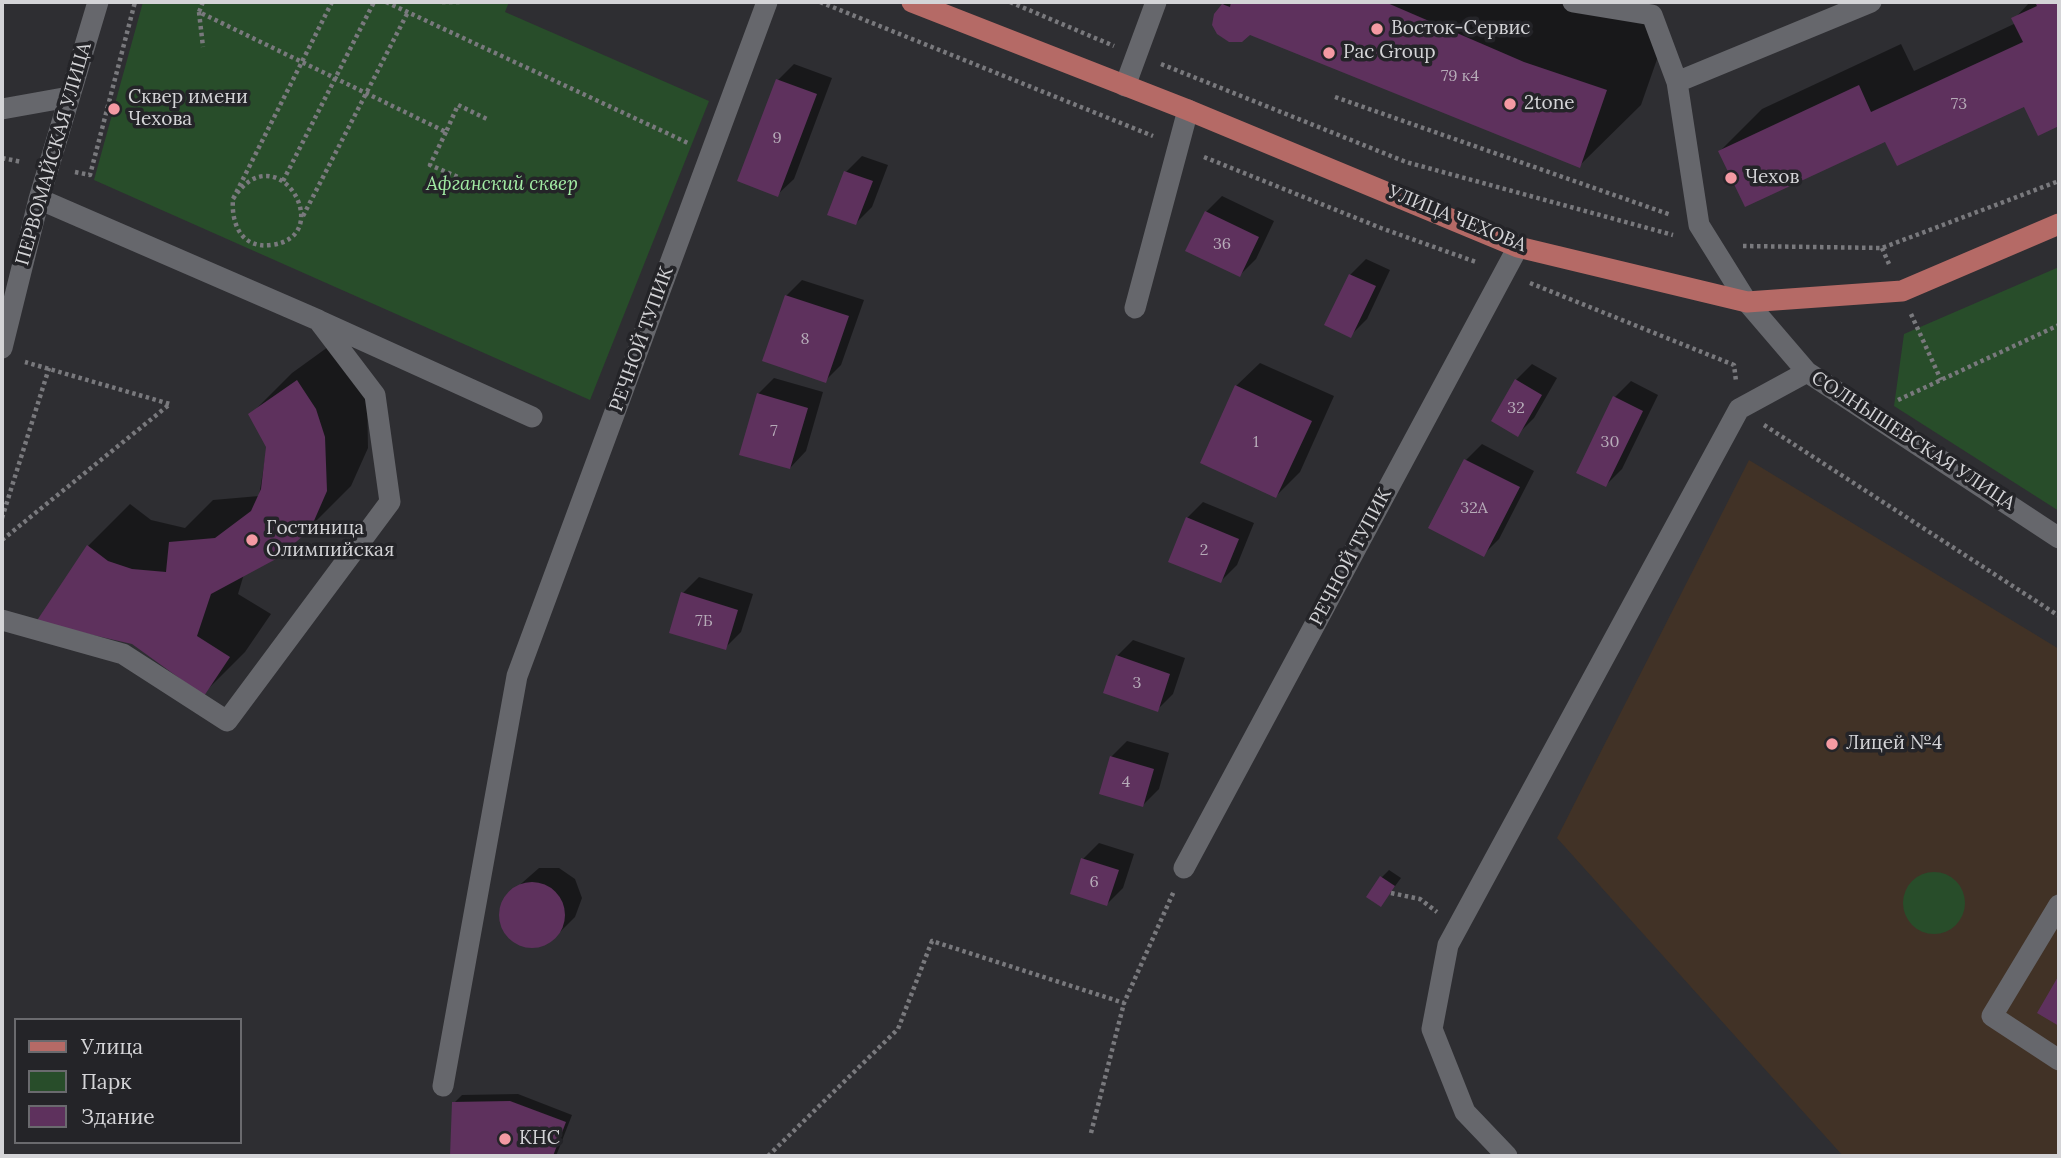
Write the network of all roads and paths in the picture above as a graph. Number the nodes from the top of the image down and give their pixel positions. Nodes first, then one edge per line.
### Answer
1 (98, 2) edge
2 (135, 2) edge
3 (203, 2) edge
4 (332, 2) edge
5 (374, 2) edge
6 (386, 2) edge
7 (442, 2) edge
8 (460, 2) edge
9 (767, 2) edge
10 (820, 2) edge
11 (912, 2) edge
12 (1010, 2) edge
13 (1156, 2) edge
14 (1573, 2) edge
15 (1871, 2) edge
16 (199, 12) junction
17 (408, 12) junction
18 (203, 47) dead end
19 (1137, 55) junction
20 (301, 62) junction
21 (335, 78) junction
22 (1677, 82) junction
23 (1125, 86) junction
24 (367, 94) junction
25 (69, 97) junction
26 (1335, 97) dead end
27 (2, 108) edge
28 (1188, 110) junction
29 (489, 120) dead end
30 (446, 132) junction
31 (1180, 147) junction
32 (711, 154) junction
33 (90, 175) dead end
34 (458, 177) dead end
35 (283, 181) junction
36 (2059, 181) edge
37 (39, 199) junction
38 (233, 199) junction
39 (301, 219) junction
40 (2059, 224) edge
41 (1699, 225) junction
42 (1712, 245) junction
43 (1518, 247) junction
44 (1504, 272) junction
45 (11, 277) edge
46 (1747, 302) junction
47 (1135, 308) dead end
48 (318, 320) junction
49 (2059, 325) edge
50 (8, 353) edge
51 (49, 368) junction
52 (1807, 372) junction
53 (1739, 409) junction
54 (1871, 413) junction
55 (533, 417) dead end
56 (2, 518) edge
57 (2059, 538) edge
58 (2, 540) edge
59 (2059, 616) edge
60 (2, 620) edge
61 (1184, 868) joint
62 (1391, 893) dead end
63 (2059, 905) edge
64 (1453, 936) junction
65 (1124, 1003) junction
66 (2059, 1060) edge
67 (443, 1086) dead end
68 (1091, 1133) dead end
69 (768, 1156) edge
70 (1507, 1156) edge

1 - 25 street, ПЕРВОМАЙСКАЯ УЛИЦА
2 - 33 path
3 - 16 path
4 - 20 path
5 - 21 path
6 - 17 path
7 - 8 path
9 - 32 street, РЕЧНОЙ ТУПИК
10 - 31 path
11 - 23 main road, УЛИЦА ЧЕХОВА
12 - 19 path
13 - 19 street
14 - 22 street
15 - 22 street
16 - 18 path
16 - 20 path
17 - 24 path
17 - 32 path
19 - 23 street
19 - 42 path
20 - 21 path
20 - 38 path
21 - 24 path
21 - 35 path
22 - 41 street
23 - 28 main road, УЛИЦА ЧЕХОВА
24 - 30 path
24 - 39 path
25 - 27 street
25 - 37 street, ПЕРВОМАЙСКАЯ УЛИЦА
26 - 41 path
28 - 31 street
28 - 43 main road, УЛИЦА ЧЕХОВА
29 - 30 path
30 - 34 path
31 - 44 path
31 - 47 street
32 - 67 street, РЕЧНОЙ ТУПИК
35 - 38 path
35 - 39 path
36 - 42 path
37 - 45 street, ПЕРВОМАЙСКАЯ УЛИЦА
37 - 48 street
38 - 39 path
40 - 46 main road, УЛИЦА ЧЕХОВА
41 - 42 street, СОЛНЫШЕВСКАЯ УЛИЦА
42 - 46 street, СОЛНЫШЕВСКАЯ УЛИЦА
43 - 44 street, РЕЧНОЙ ТУПИК
43 - 46 main road, УЛИЦА ЧЕХОВА
44 - 53 path
44 - 61 street, РЕЧНОЙ ТУПИК
45 - 50 street, ПЕРВОМАЙСКАЯ УЛИЦА
46 - 52 street, СОЛНЫШЕВСКАЯ УЛИЦА
48 - 55 street
48 - 60 street
49 - 54 path
50 - 51 path
51 - 56 path
51 - 58 path
52 - 53 street
52 - 54 street, СОЛНЫШЕВСКАЯ УЛИЦА
53 - 59 path
53 - 64 street
54 - 57 street, СОЛНЫШЕВСКАЯ УЛИЦА
61 - 65 path
62 - 64 path
63 - 66 street
64 - 70 street
65 - 68 path
65 - 69 path

